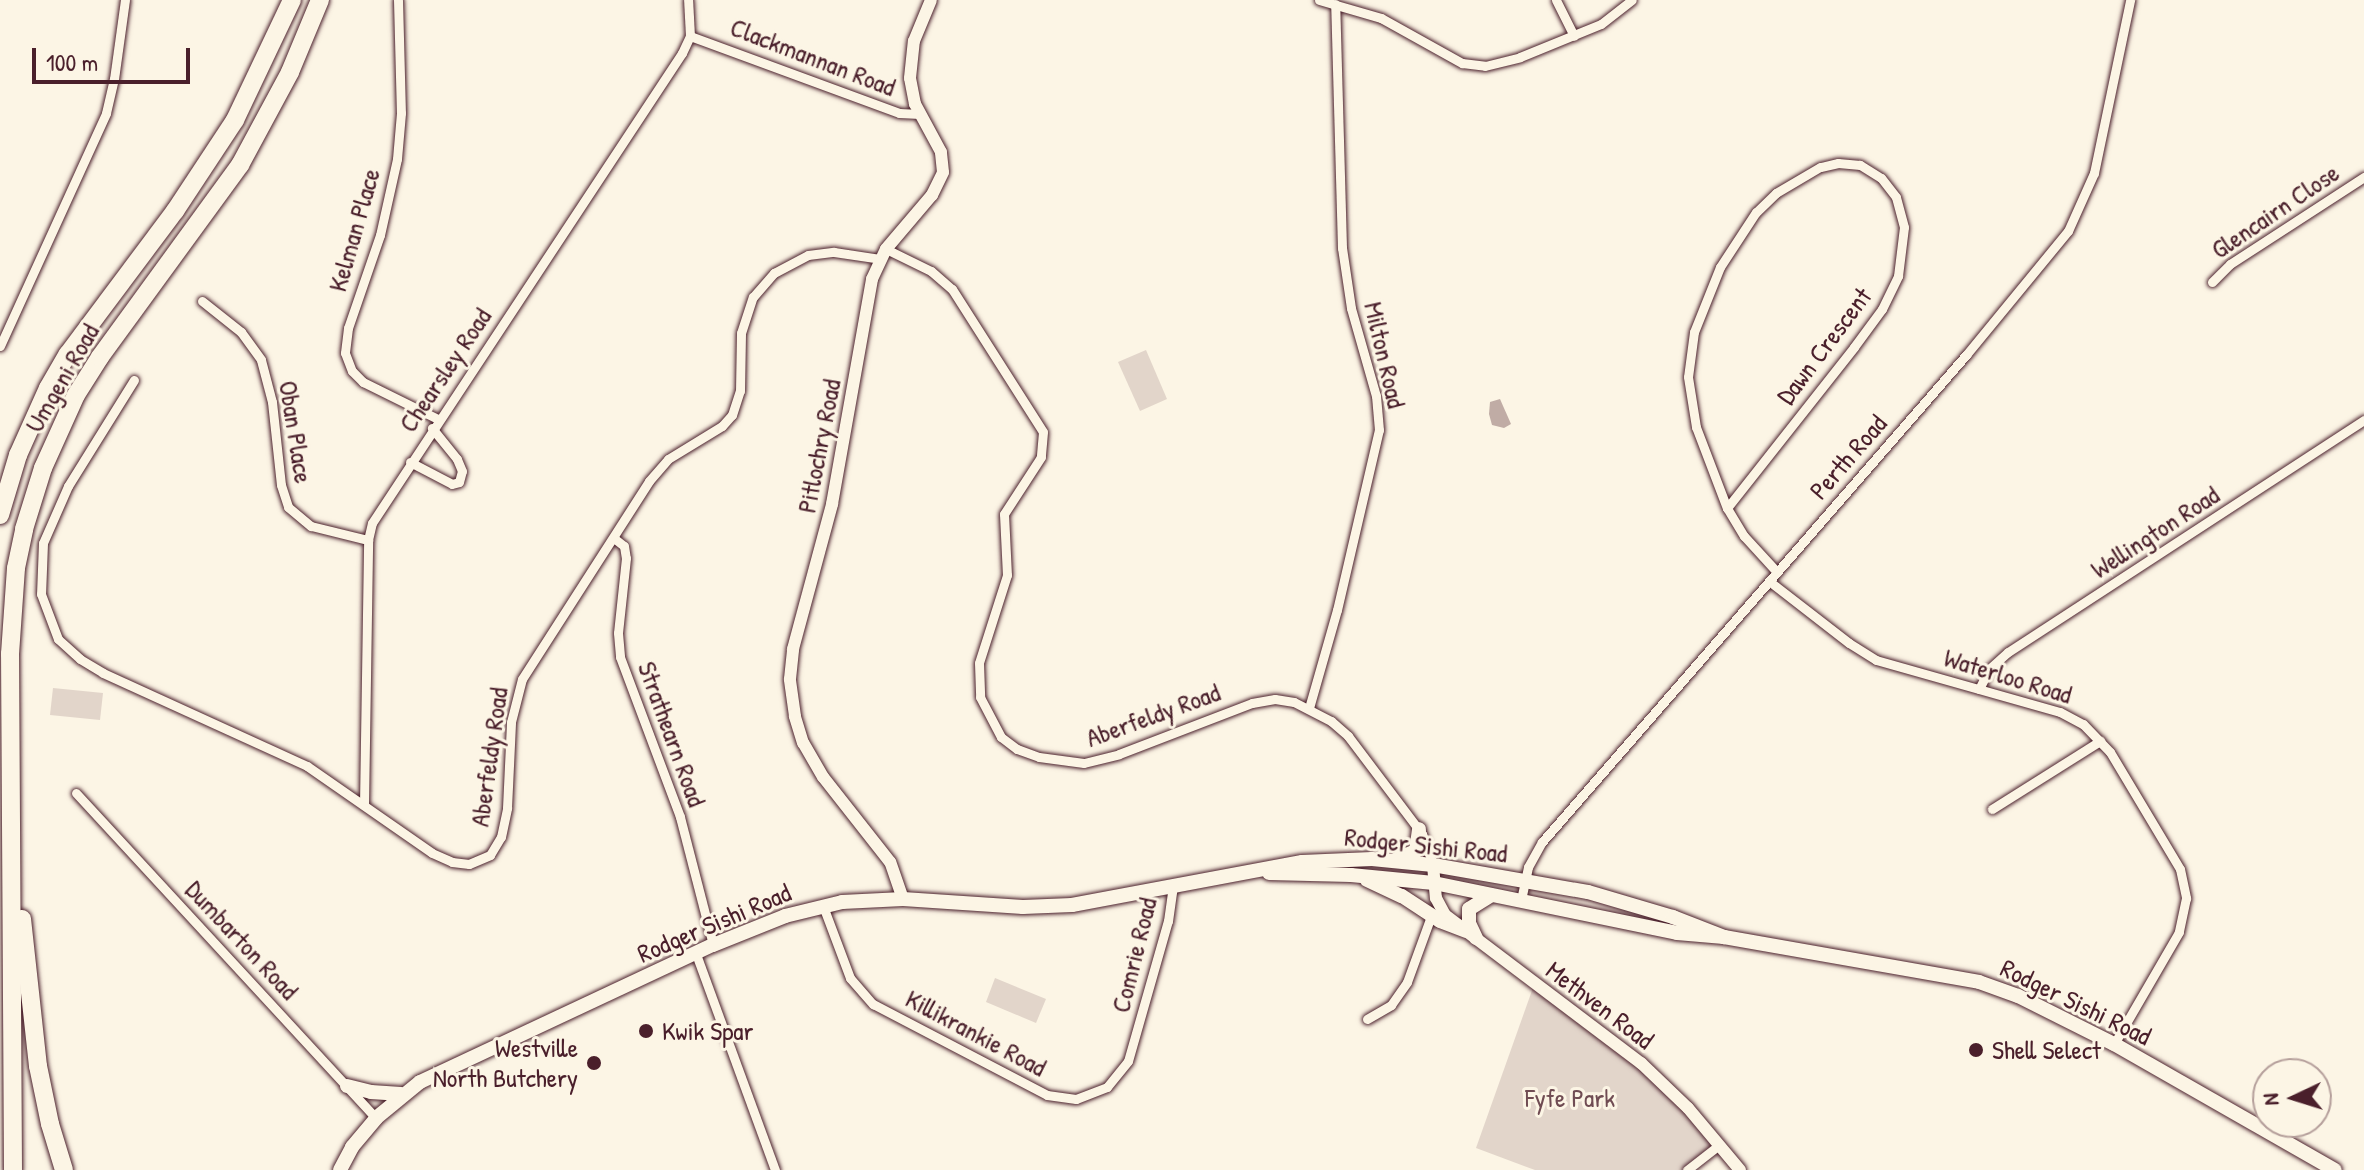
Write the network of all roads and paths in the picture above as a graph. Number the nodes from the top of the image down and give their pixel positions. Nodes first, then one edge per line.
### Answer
1 (125, 0) edge
2 (292, 0) edge
3 (320, 0) edge
4 (398, 0) edge
5 (688, 0) edge
6 (931, 0) edge
7 (1319, 0) edge
8 (1556, 0) edge
9 (1632, 0) edge
10 (2130, 0) edge
11 (1335, 4) junction
12 (690, 36) junction
13 (1574, 36) junction
14 (920, 114) junction
15 (2364, 177) edge
16 (884, 254) junction
17 (2212, 282) dead end
18 (202, 301) dead end
19 (0, 346) edge
20 (134, 380) dead end
21 (2364, 420) edge
22 (435, 424) junction
23 (410, 462) junction
24 (1727, 508) junction
25 (0, 515) edge
26 (615, 539) junction
27 (368, 540) junction
28 (1777, 572) junction
29 (1769, 581) junction
30 (1979, 689) junction
31 (1309, 708) junction
32 (2100, 741) junction
33 (76, 793) dead end
34 (364, 805) junction
35 (11, 809) junction
36 (1992, 809) dead end
37 (1419, 829) junction
38 (1393, 860) junction
39 (1433, 865) junction
40 (1260, 871) junction
41 (1357, 875) junction
42 (1525, 880) junction
43 (1434, 883) junction
44 (1173, 885) junction
45 (1492, 895) junction
46 (903, 899) junction
47 (1521, 900) junction
48 (823, 906) junction
49 (1431, 916) junction
50 (1471, 934) junction
51 (1724, 937) junction
52 (713, 945) junction
53 (696, 954) junction
54 (1367, 1019) dead end
55 (1138, 1034) joint
56 (2114, 1044) junction
57 (347, 1086) junction
58 (401, 1094) junction
59 (376, 1118) junction
60 (1719, 1145) junction
61 (13, 1170) edge
62 (64, 1170) edge
63 (340, 1170) edge
64 (775, 1170) edge
65 (1687, 1170) edge
66 (1740, 1170) edge
67 (2335, 1170) edge

1 - 19 street
2 - 25 highway, Umgeni Road
3 - 35 highway, Umgeni Road
4 - 22 street, Kelman Place
5 - 12 street
6 - 14 street, Pitlochry Road
7 - 11 street
8 - 13 street
9 - 13 street
10 - 28 street, Perth Road
11 - 13 street
11 - 31 street, Milton Road
12 - 14 street, Clackmannan Road
12 - 22 street, Chearsley Road
14 - 16 street, Pitlochry Road
15 - 17 street, Glencairn Close
16 - 26 street, Aberfeldy Road
16 - 31 street, Aberfeldy Road
16 - 46 street, Pitlochry Road
18 - 27 street, Oban Place
20 - 34 street, Aberfeldy Road
21 - 30 street, Wellington Road
22 - 23 street, Chearsley Road
22 - 23 street
23 - 27 street, Chearsley Road
24 - 24 street, Dawn Crescent
24 - 28 street, Dawn Crescent
26 - 34 street, Aberfeldy Road
26 - 52 street, Strathearn Road
27 - 34 street, Chearsley Road
28 - 29 street, Perth Road
29 - 30 street, Waterloo Road
29 - 42 street, Perth Road
30 - 32 street, Waterloo Road
31 - 37 street, Aberfeldy Road
32 - 36 street
32 - 56 street, Waterloo Road
33 - 57 street, Dumbarton Road
35 - 61 highway, Umgeni Road
35 - 62 highway
37 - 38 main road
37 - 39 street, Aberfeldy Road
38 - 39 main road, Rodger Sishi Road
38 - 40 main road, Rodger Sishi Road
39 - 42 main road, Rodger Sishi Road
39 - 43 street
40 - 41 main road, Rodger Sishi Road
40 - 44 main road, Rodger Sishi Road
41 - 43 main road, Rodger Sishi Road
41 - 49 main road
42 - 47 street, Perth Road
42 - 51 main road, Rodger Sishi Road
43 - 45 main road, Rodger Sishi Road
43 - 50 street, Methven Road
44 - 46 main road, Rodger Sishi Road
44 - 55 street, Comrie Road
45 - 47 main road, Rodger Sishi Road
45 - 50 main road
46 - 48 main road, Rodger Sishi Road
47 - 51 main road, Rodger Sishi Road
48 - 52 main road, Rodger Sishi Road
48 - 55 street, Killikrankie Road
49 - 50 main road
49 - 54 street
50 - 60 street, Methven Road
51 - 56 main road, Rodger Sishi Road
52 - 53 main road, Rodger Sishi Road
53 - 58 main road, Rodger Sishi Road
53 - 64 street
56 - 67 main road, Rodger Sishi Road
57 - 58 main road
57 - 59 street, Dumbarton Road
58 - 59 main road, Rodger Sishi Road
59 - 63 main road, Rodger Sishi Road
60 - 65 street
60 - 66 street, Methven Road

